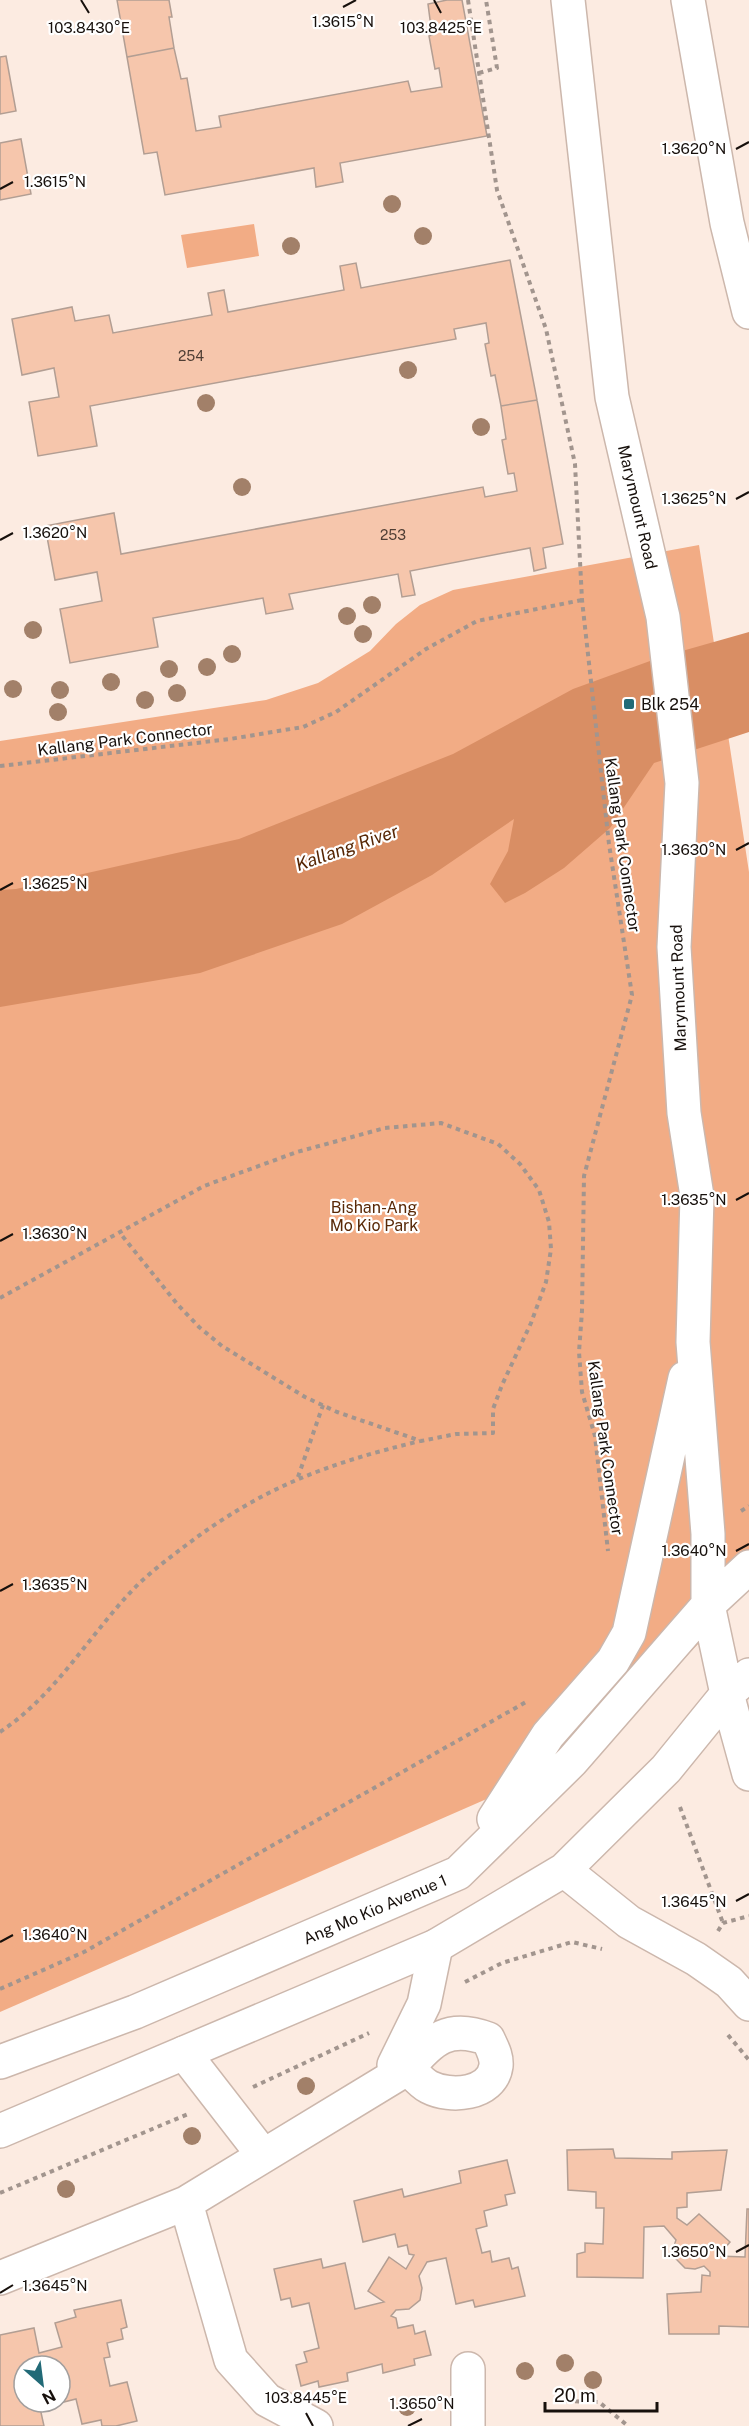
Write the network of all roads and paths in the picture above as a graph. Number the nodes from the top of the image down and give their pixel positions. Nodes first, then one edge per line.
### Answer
1 (468, 0) edge
2 (486, 0) edge
3 (568, 0) edge
4 (688, 0) edge
5 (479, 72) junction
6 (749, 312) edge
7 (582, 600) junction
8 (0, 766) edge
9 (120, 1233) junction
10 (0, 1298) edge
11 (693, 1342) junction
12 (324, 1405) junction
13 (421, 1441) junction
14 (298, 1477) junction
15 (608, 1560) dead end
16 (749, 1567) edge
17 (708, 1605) junction
18 (738, 1684) edge
19 (536, 1696) dead end
20 (0, 1732) edge
21 (749, 1774) edge
22 (564, 1870) junction
23 (458, 1873) junction
24 (436, 1946) junction
25 (606, 1950) dead end
26 (0, 1989) edge
27 (424, 2004) junction
28 (749, 2004) edge
29 (184, 2053) junction
30 (0, 2062) edge
31 (222, 2100) junction
32 (0, 2131) edge
33 (263, 2155) junction
34 (0, 2193) edge
35 (186, 2203) junction
36 (0, 2278) edge
37 (468, 2369) dead end
38 (566, 2401) dead end
39 (316, 2426) edge
40 (468, 2426) edge
41 (628, 2426) edge

1 - 5 path
2 - 5 path
3 - 11 main road, Marymount Road
4 - 6 main road
5 - 7 path
7 - 8 path, Kallang Park Connector
7 - 15 path, Kallang Park Connector
9 - 10 path
9 - 12 path
9 - 13 path
11 - 17 main road, Marymount Road
11 - 23 main road
12 - 13 path
12 - 14 path
13 - 14 path
14 - 20 path
16 - 17 main road, Ang Mo Kio Avenue 1
17 - 18 main road, Marymount Road
17 - 23 main road, Ang Mo Kio Avenue 1
18 - 21 main road, Marymount Road
18 - 22 main road
19 - 26 path
22 - 24 main road
22 - 28 main road
23 - 30 main road, Ang Mo Kio Avenue 1
24 - 27 main road
24 - 29 main road
25 - 27 path
27 - 31 path
27 - 33 main road
29 - 31 main road
29 - 32 main road
31 - 33 main road
31 - 34 path
33 - 35 main road
35 - 36 main road
35 - 39 main road
37 - 40 main road
38 - 41 path

